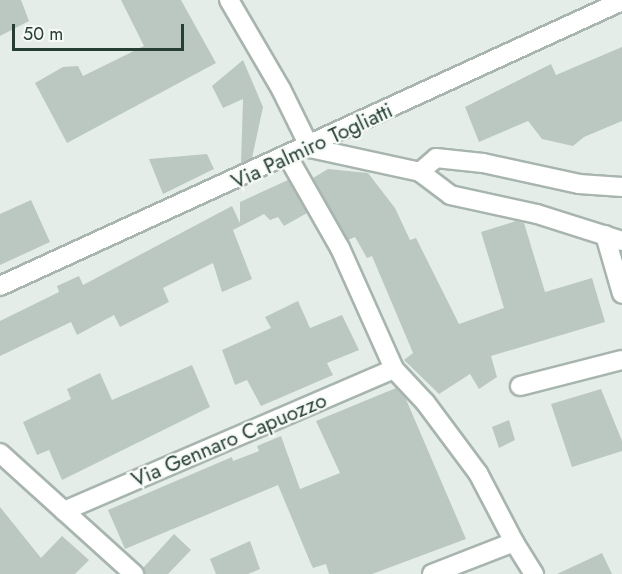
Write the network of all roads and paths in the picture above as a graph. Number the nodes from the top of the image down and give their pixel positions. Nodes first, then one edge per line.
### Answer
1 (229, 0) edge
2 (622, 2) edge
3 (309, 148) junction
4 (288, 157) junction
5 (420, 172) junction
6 (622, 187) edge
7 (613, 238) edge
8 (0, 286) edge
9 (622, 294) edge
10 (622, 360) edge
11 (394, 369) junction
12 (520, 386) dead end
13 (0, 453) edge
14 (64, 511) junction
15 (514, 542) junction
16 (134, 574) edge
17 (432, 574) edge
18 (534, 574) edge

1 - 3 street
2 - 3 street, Via Palmiro Togliatti
3 - 4 street, Via Palmiro Togliatti
3 - 5 street
4 - 8 street, Via Palmiro Togliatti
4 - 11 street
5 - 6 street
5 - 7 street
7 - 9 street
10 - 12 street
11 - 14 street, Via Gennaro Capuozzo
11 - 15 street
13 - 14 street
14 - 16 street
15 - 17 street
15 - 18 street

